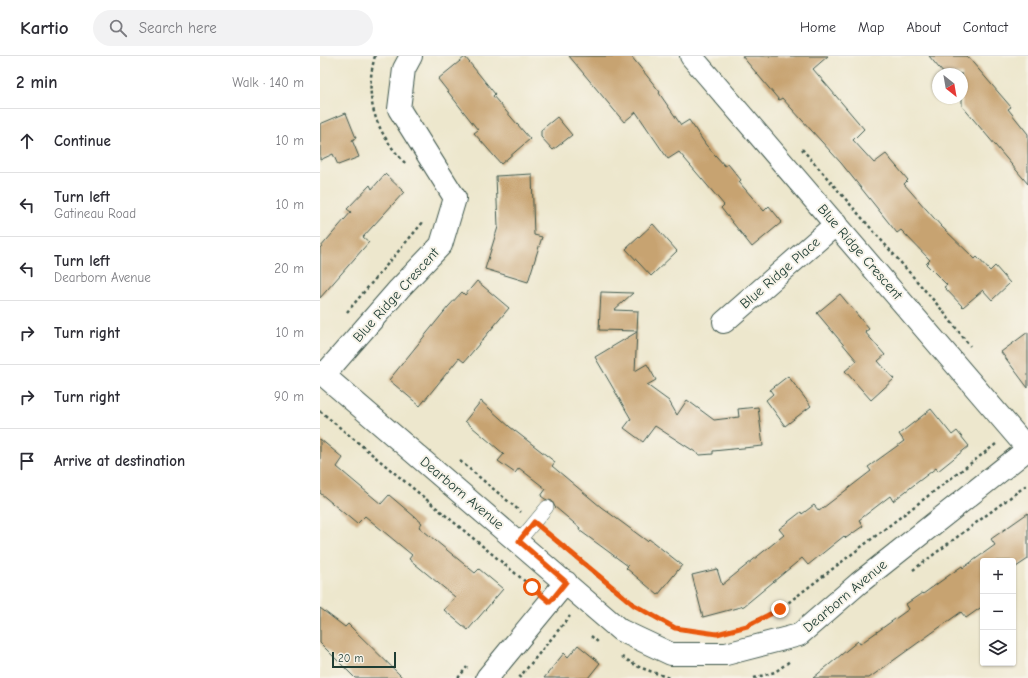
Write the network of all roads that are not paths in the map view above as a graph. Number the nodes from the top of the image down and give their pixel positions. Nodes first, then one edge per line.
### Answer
1 (411, 56) edge
2 (692, 56) edge
3 (836, 224) junction
4 (724, 322) dead end
5 (322, 374) edge
6 (1028, 449) edge
7 (548, 507) dead end
8 (519, 541) junction
9 (566, 582) junction
10 (487, 678) edge

1 - 5 street, Blue Ridge Crescent
2 - 3 street, Blue Ridge Crescent
3 - 4 street, Blue Ridge Place
3 - 6 street, Blue Ridge Crescent
5 - 8 street, Dearborn Avenue
6 - 9 street, Dearborn Avenue
7 - 8 lane
8 - 9 street, Dearborn Avenue
9 - 10 street

